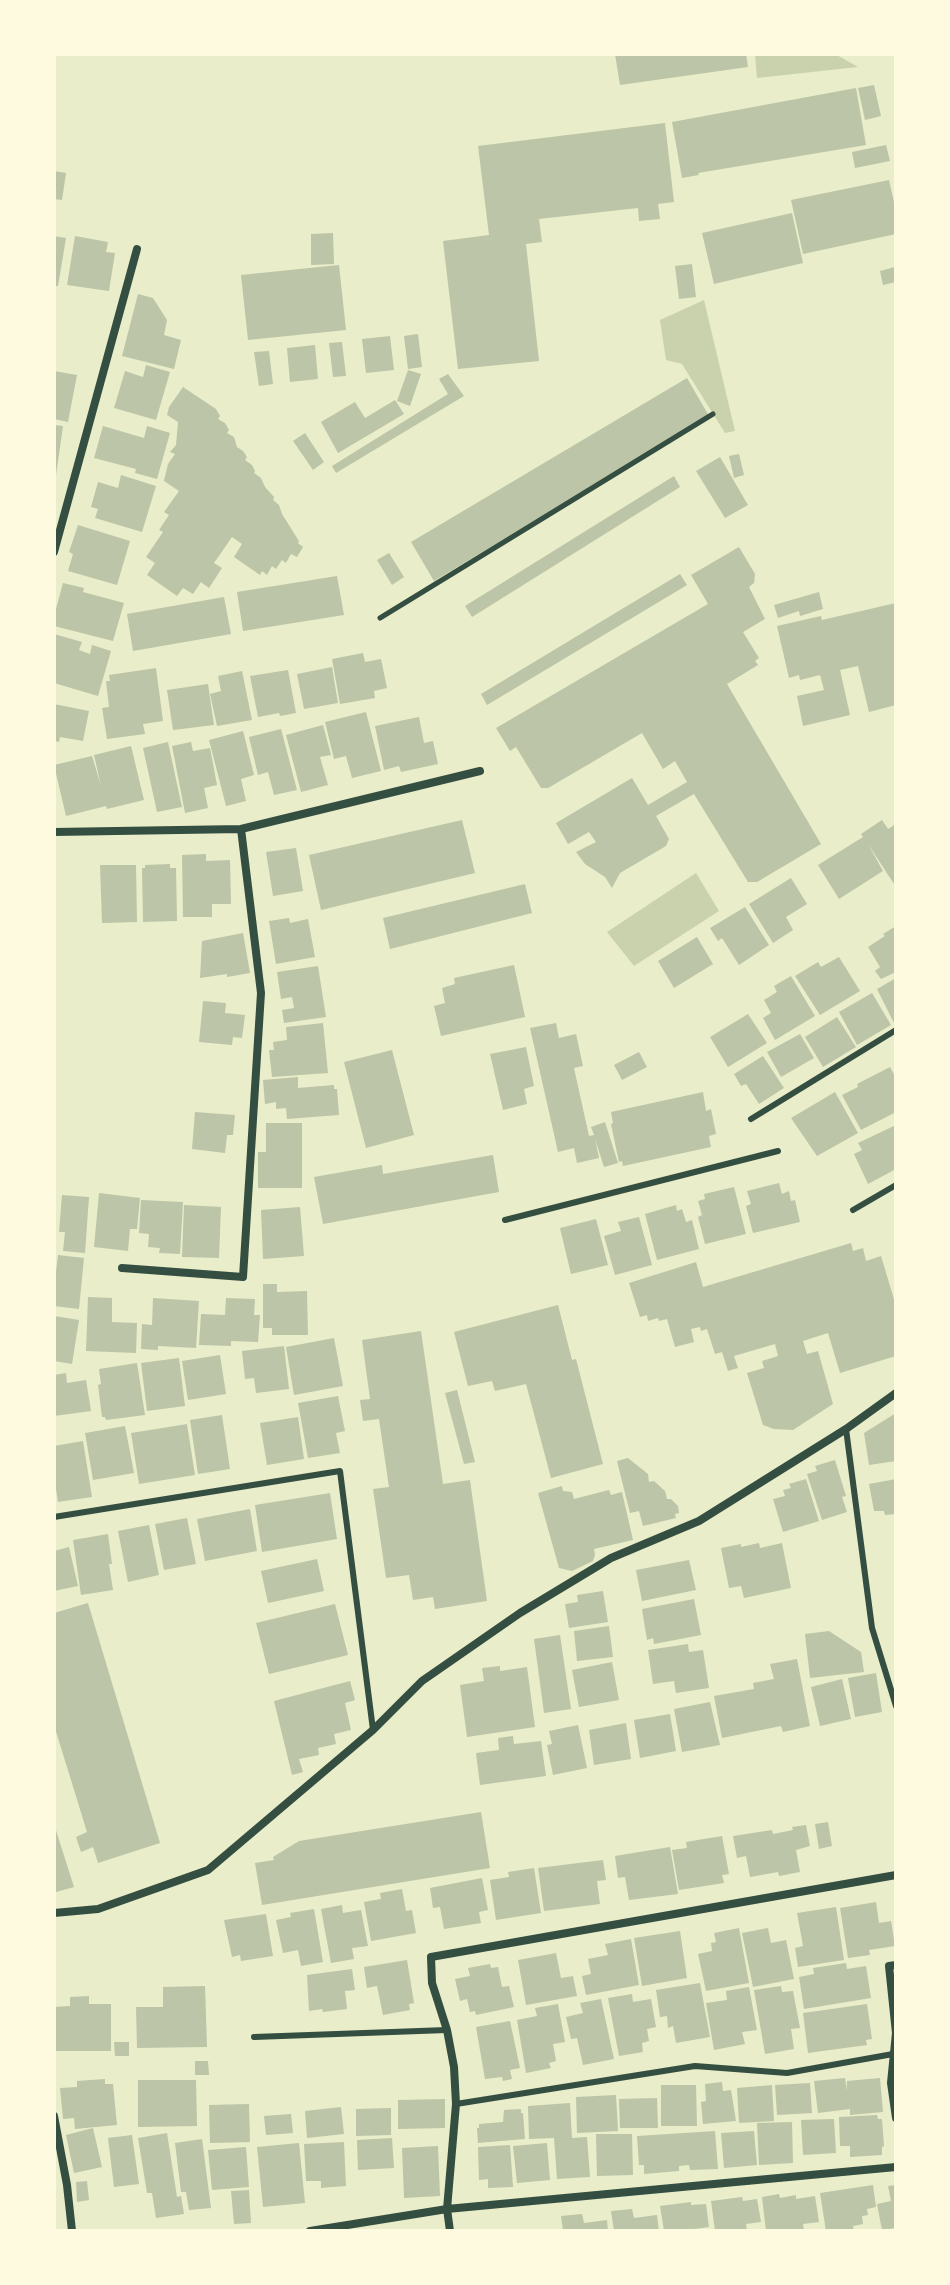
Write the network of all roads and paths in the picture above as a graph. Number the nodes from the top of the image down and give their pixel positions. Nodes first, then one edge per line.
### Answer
1 (137, 249) dead end
2 (713, 414) dead end
3 (54, 552) edge
4 (380, 618) dead end
5 (480, 771) dead end
6 (241, 829) junction
7 (54, 832) edge
8 (896, 1030) edge
9 (751, 1119) dead end
10 (778, 1151) dead end
11 (896, 1185) edge
12 (853, 1210) dead end
13 (505, 1220) dead end
14 (122, 1268) dead end
15 (896, 1393) edge
16 (846, 1429) junction
17 (54, 1517) edge
18 (896, 1706) edge
19 (373, 1730) junction
20 (896, 1875) edge
21 (54, 1913) edge
22 (896, 1965) edge
23 (447, 2030) junction
24 (254, 2037) dead end
25 (893, 2054) junction
26 (456, 2104) junction
27 (54, 2116) edge
28 (896, 2118) edge
29 (896, 2167) edge
30 (54, 2180) edge
31 (67, 2185) junction
32 (447, 2209) junction
33 (72, 2231) edge
34 (310, 2231) edge
35 (450, 2231) edge

1 - 3 street
2 - 4 path
5 - 6 street
6 - 7 street
6 - 14 street
8 - 9 lane
10 - 13 lane
11 - 12 lane
15 - 16 street
16 - 18 lane
16 - 19 street
17 - 19 lane
19 - 21 street
20 - 23 street
22 - 25 street
23 - 24 lane
23 - 26 street
25 - 26 lane
25 - 28 street
26 - 32 street
27 - 31 street
29 - 32 street
30 - 31 street
31 - 33 street
32 - 34 street
32 - 35 street

